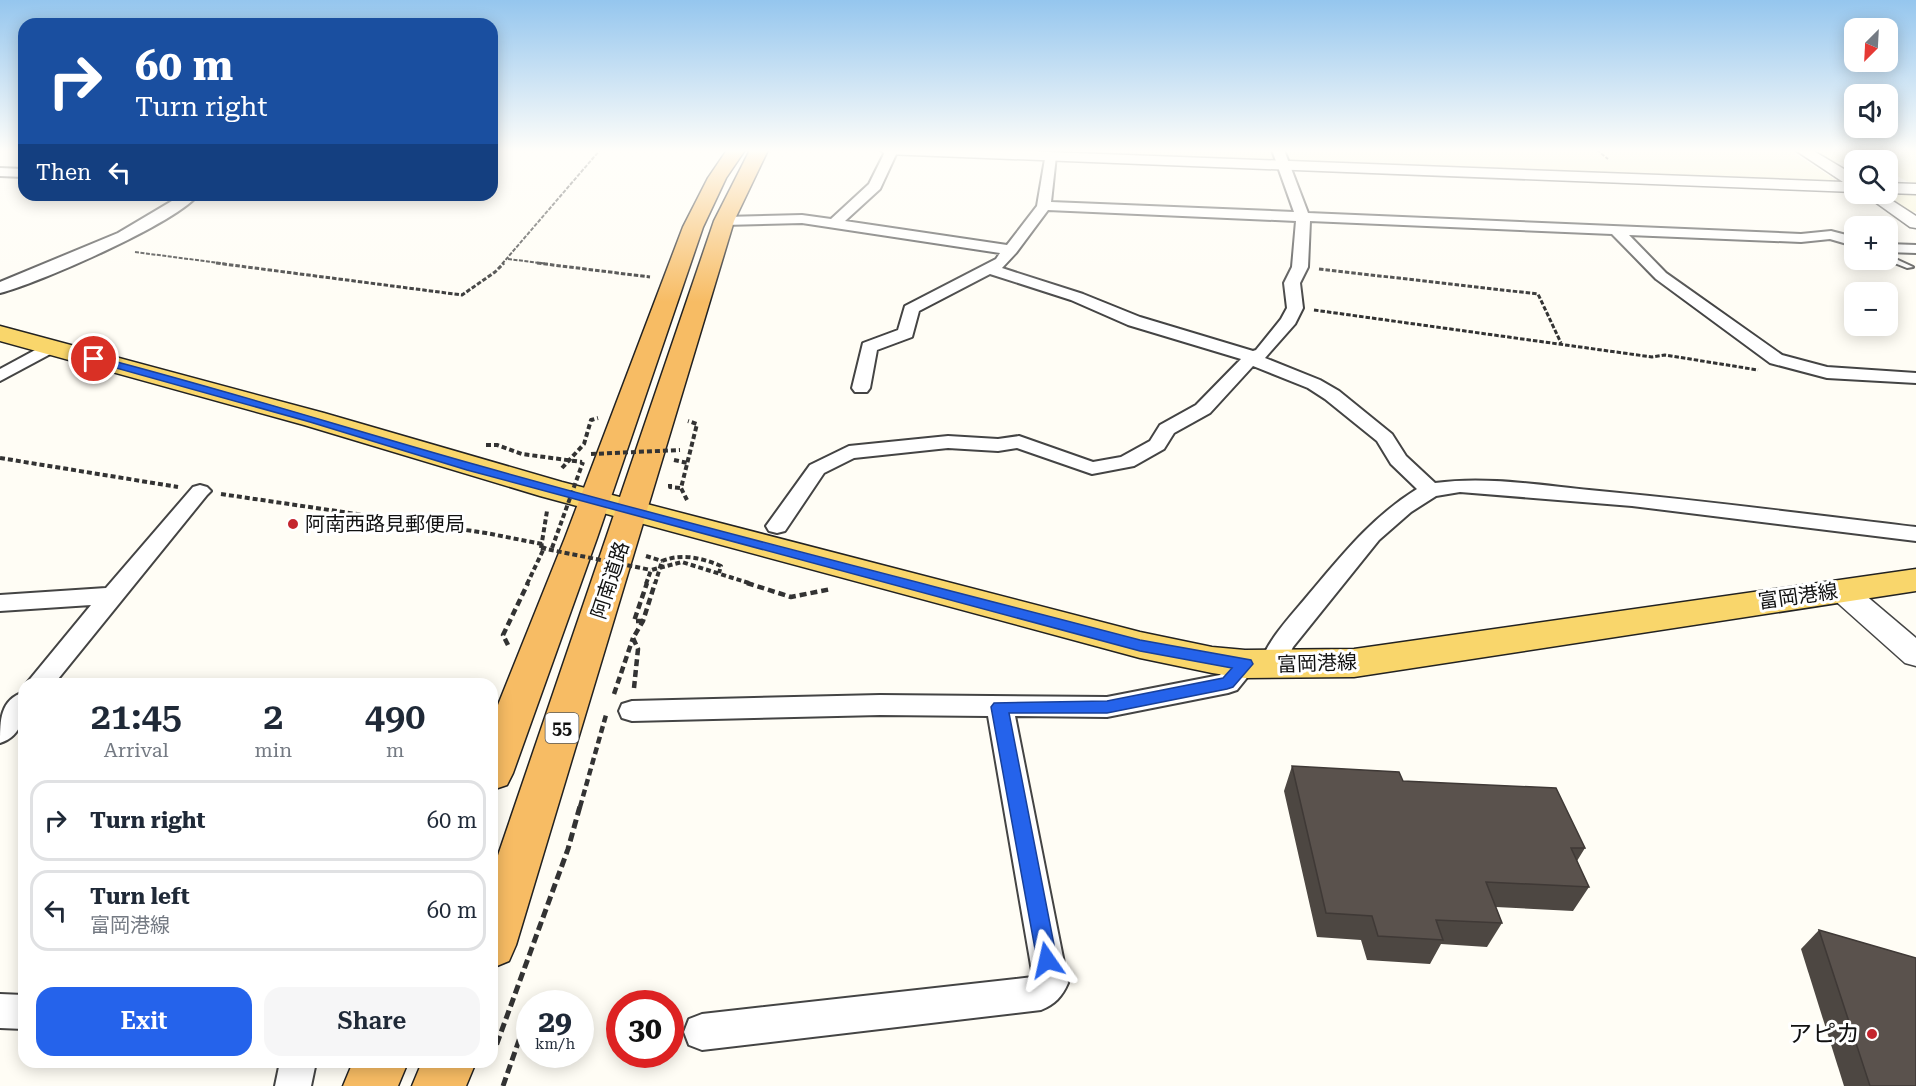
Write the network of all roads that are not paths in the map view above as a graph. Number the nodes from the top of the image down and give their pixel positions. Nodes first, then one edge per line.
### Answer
1 (182, 201) edge
2 (706, 201) edge
3 (734, 201) edge
4 (859, 201) edge
5 (1045, 201) edge
6 (1297, 201) edge
7 (1887, 204) edge
8 (1044, 206) junction
9 (1303, 217) junction
10 (724, 221) junction
11 (835, 223) junction
12 (1916, 223) edge
13 (1616, 230) junction
14 (1844, 239) edge
15 (1898, 248) edge
16 (1011, 249) junction
17 (1916, 249) edge
18 (1898, 262) edge
19 (1909, 267) dead end
20 (990, 268) junction
21 (0, 288) edge
22 (0, 333) edge
23 (50, 347) junction
24 (1254, 356) junction
25 (0, 376) edge
26 (1916, 378) edge
27 (861, 388) dead end
28 (1430, 490) junction
29 (200, 491) road end
30 (595, 501) junction
31 (632, 511) junction
32 (777, 526) dead end
33 (1916, 534) edge
34 (1916, 580) edge
35 (1841, 590) junction
36 (112, 596) junction
37 (0, 603) edge
38 (1916, 655) edge
39 (1259, 664) junction
40 (44, 678) edge
41 (618, 706) road end
42 (999, 707) junction
43 (18, 710) edge
44 (503, 714) edge
45 (18, 730) edge
46 (0, 732) edge
47 (498, 741) edge
48 (498, 926) edge
49 (0, 1011) edge
50 (18, 1012) edge
51 (702, 1032) dead end
52 (297, 1068) edge
53 (378, 1068) edge
54 (446, 1068) edge
55 (293, 1086) edge
56 (370, 1086) edge
57 (439, 1086) edge

1 - 21 street
2 - 30 highway, 阿南道路 / 55
3 - 10 highway, 阿南道路 / 55
4 - 11 street
5 - 8 street
6 - 9 street
7 - 12 street
8 - 9 street
8 - 16 street
9 - 13 street
9 - 24 street
10 - 11 street
10 - 31 highway, 阿南道路 / 55
11 - 16 street
13 - 14 street
13 - 26 street
15 - 17 street
16 - 20 street
18 - 19 lane
20 - 24 street
20 - 27 street
22 - 23 main road, 富岡港線
23 - 25 street
23 - 30 main road, 富岡港線
24 - 28 street
24 - 32 street
28 - 33 street
28 - 39 street
29 - 36 street
30 - 31 main road, 富岡港線
30 - 44 highway, 阿南道路 / 55
31 - 39 main road, 富岡港線
31 - 48 highway, 阿南道路 / 55
34 - 35 main road, 富岡港線
35 - 38 street
35 - 39 main road, 富岡港線
36 - 37 street
36 - 40 street
39 - 42 street
41 - 42 street
42 - 51 street
43 - 46 street
44 - 47 highway, 阿南道路 / 55
45 - 46 street
49 - 50 street
52 - 55 street
53 - 56 highway
54 - 57 highway

